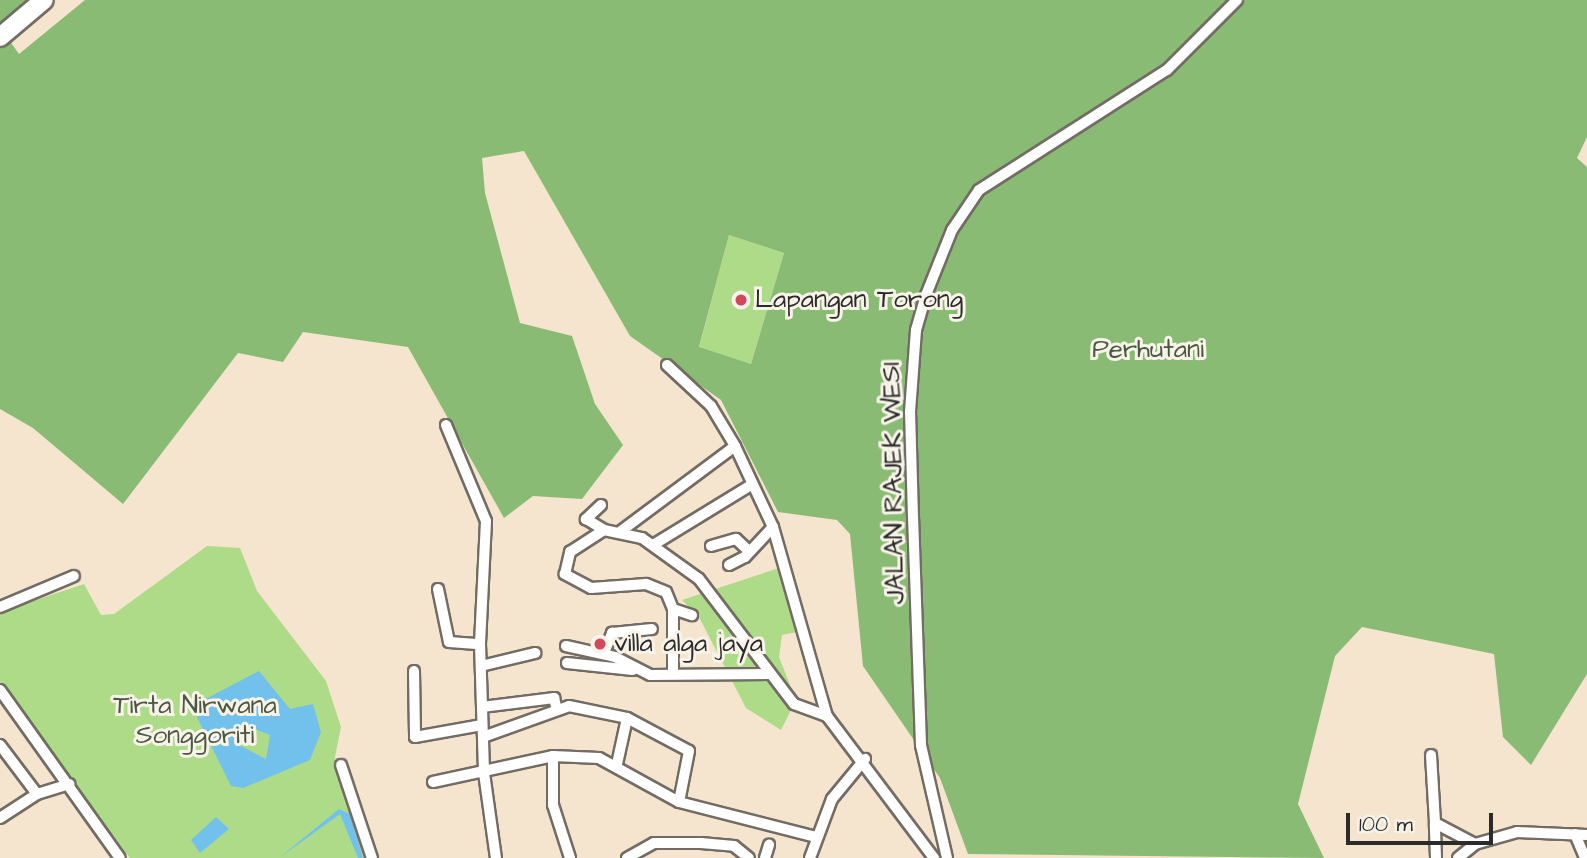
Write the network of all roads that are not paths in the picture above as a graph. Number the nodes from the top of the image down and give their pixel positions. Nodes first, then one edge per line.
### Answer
1 (44, 0) edge
2 (1237, 0) edge
3 (0, 37) edge
4 (667, 365) dead end
5 (446, 425) dead end
6 (735, 446) junction
7 (751, 485) junction
8 (601, 505) dead end
9 (773, 527) junction
10 (604, 530) junction
11 (621, 531) junction
12 (653, 545) junction
13 (711, 546) dead end
14 (749, 551) junction
15 (729, 565) dead end
16 (74, 576) dead end
17 (439, 589) dead end
18 (0, 607) edge
19 (673, 609) junction
20 (692, 615) dead end
21 (652, 629) dead end
22 (480, 644) junction
23 (566, 646) dead end
24 (535, 653) dead end
25 (604, 653) junction
26 (567, 663) dead end
27 (481, 666) junction
28 (414, 671) dead end
29 (639, 671) junction
30 (673, 672) junction
31 (769, 674) junction
32 (0, 690) edge
33 (482, 708) junction
34 (556, 710) junction
35 (827, 716) junction
36 (627, 718) junction
37 (482, 725) junction
38 (483, 737) junction
39 (0, 745) edge
40 (1431, 755) dead end
41 (553, 756) junction
42 (865, 759) junction
43 (617, 764) junction
44 (341, 765) dead end
45 (484, 773) junction
46 (433, 782) dead end
47 (69, 784) junction
48 (37, 794) junction
49 (679, 802) junction
50 (0, 818) edge
51 (1435, 823) junction
52 (1575, 834) junction
53 (1587, 835) edge
54 (816, 837) junction
55 (1475, 844) junction
56 (769, 845) dead end
57 (120, 858) edge
58 (372, 858) edge
59 (496, 858) edge
60 (570, 858) edge
61 (627, 858) edge
62 (749, 858) edge
63 (765, 858) edge
64 (810, 858) edge
65 (934, 858) edge
66 (947, 858) edge
67 (1436, 858) edge
68 (1458, 858) edge
69 (1585, 858) edge

1 - 3 main road
2 - 66 street, JALAN RAJEK WESI
4 - 6 street
5 - 22 street
6 - 7 street
6 - 11 street
7 - 9 street
7 - 12 street
8 - 10 street
9 - 14 street
9 - 35 street
10 - 11 street
10 - 19 street
11 - 12 street
12 - 31 street
13 - 14 street
14 - 15 street
16 - 18 street
17 - 22 street
19 - 20 street
19 - 30 street
21 - 25 street
22 - 27 street
23 - 25 street
24 - 27 street
25 - 29 street
26 - 29 street
27 - 33 street
28 - 37 street
29 - 30 street
30 - 31 street
31 - 35 street
32 - 47 street
33 - 34 street
33 - 37 street
34 - 36 street
34 - 38 street
35 - 42 street
36 - 43 street
36 - 49 street
37 - 38 street
38 - 45 street
39 - 48 street
40 - 51 street
41 - 43 street
41 - 45 street
41 - 60 street
42 - 54 street
42 - 65 street
43 - 49 street
44 - 58 street
45 - 46 street
45 - 59 street
47 - 48 street
47 - 57 street
48 - 50 street
49 - 54 street
51 - 55 street
51 - 67 street
52 - 53 street
52 - 55 street
52 - 69 street
54 - 64 street
55 - 68 street
56 - 63 street
61 - 62 street

